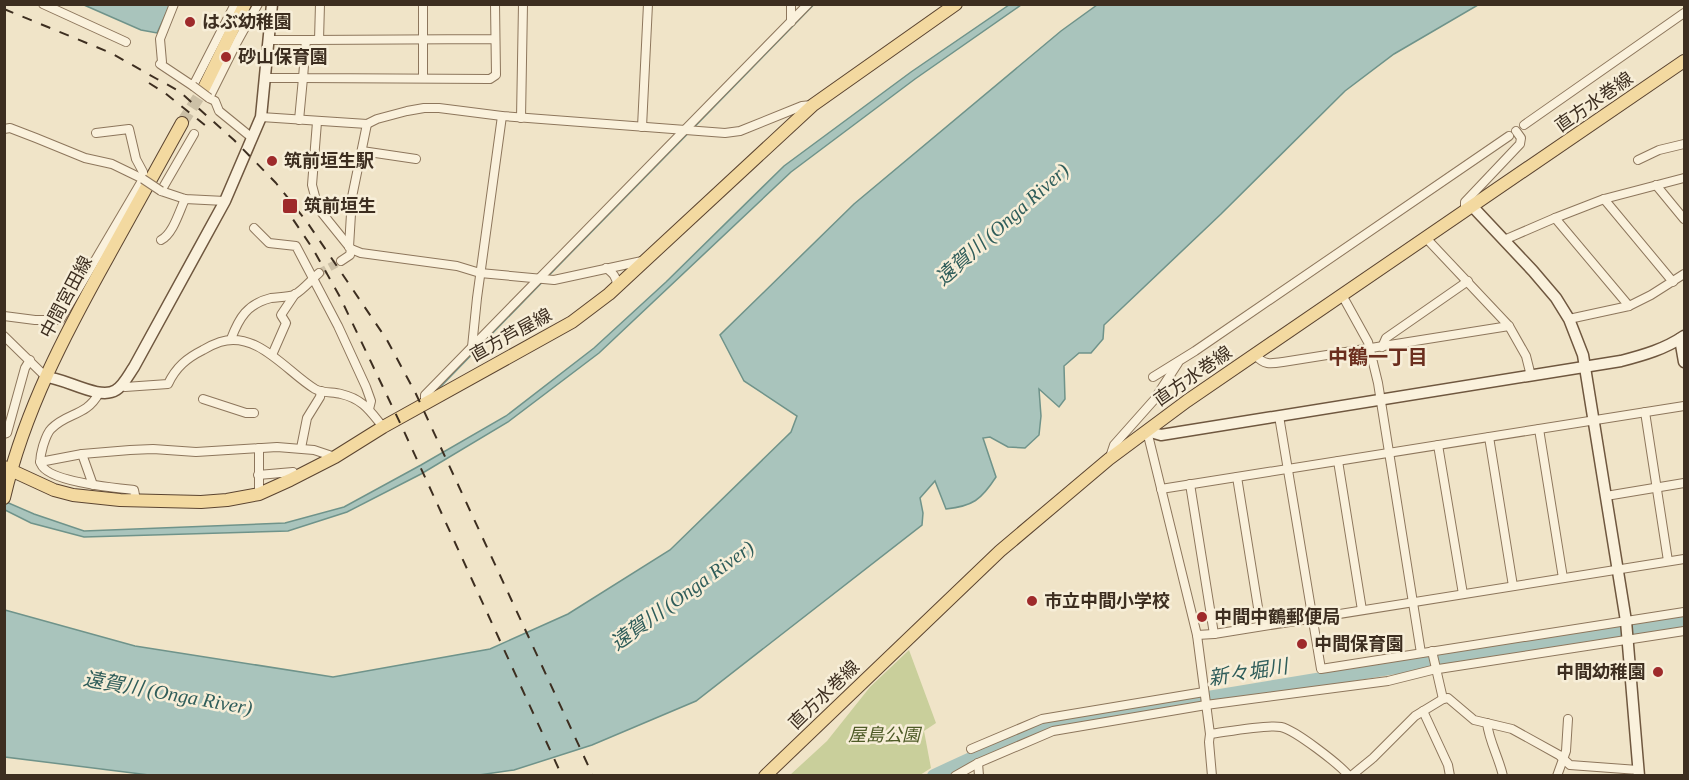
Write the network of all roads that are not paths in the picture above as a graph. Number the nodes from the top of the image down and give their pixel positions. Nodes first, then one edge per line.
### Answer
1 (43, 4) edge
2 (174, 4) edge
3 (235, 4) edge
4 (245, 4) edge
5 (258, 4) edge
6 (272, 4) edge
7 (320, 4) edge
8 (423, 4) edge
9 (495, 4) edge
10 (523, 4) edge
11 (648, 4) edge
12 (791, 4) edge
13 (808, 4) edge
14 (956, 4) edge
15 (1684, 13) edge
16 (791, 22) junction
17 (423, 39) junction
18 (495, 39) junction
19 (269, 40) junction
20 (306, 40) junction
21 (319, 40) junction
22 (126, 42) dead end
23 (1684, 61) edge
24 (265, 78) junction
25 (303, 78) junction
26 (423, 78) junction
27 (202, 91) junction
28 (813, 105) junction
29 (502, 116) junction
30 (261, 117) junction
31 (521, 118) junction
32 (299, 120) junction
33 (317, 122) junction
34 (182, 123) tunnel mouth
35 (368, 124) junction
36 (1524, 125) dead end
37 (642, 127) junction
38 (4, 129) edge
39 (683, 131) junction
40 (1516, 131) dead end
41 (96, 133) dead end
42 (194, 134) dead end
43 (1509, 136) dead end
44 (251, 137) junction
45 (1684, 144) edge
46 (362, 151) junction
47 (416, 159) dead end
48 (1638, 160) dead end
49 (1684, 178) edge
50 (143, 179) junction
51 (1656, 185) junction
52 (161, 191) junction
53 (184, 199) junction
54 (1604, 199) junction
55 (225, 201) junction
56 (1469, 209) junction
57 (1555, 218) junction
58 (1684, 219) edge
59 (254, 228) dead end
60 (1426, 238) junction
61 (162, 240) dead end
62 (1504, 240) junction
63 (350, 248) junction
64 (644, 260) junction
65 (341, 261) tunnel mouth
66 (606, 268) junction
67 (480, 273) junction
68 (1684, 274) edge
69 (316, 276) junction
70 (538, 280) junction
71 (1468, 281) junction
72 (1673, 282) junction
73 (617, 286) junction
74 (295, 294) junction
75 (1342, 295) junction
76 (1629, 306) junction
77 (4, 316) edge
78 (1569, 319) junction
79 (1509, 326) junction
80 (4, 336) edge
81 (1682, 337) edge
82 (231, 339) junction
83 (1382, 347) junction
84 (472, 348) junction
85 (1371, 349) junction
86 (1255, 354) junction
87 (272, 355) junction
88 (30, 360) junction
89 (1179, 362) junction
90 (1684, 362) edge
91 (1586, 367) junction
92 (1531, 376) junction
93 (1153, 377) dead end
94 (46, 378) junction
95 (122, 384) junction
96 (321, 391) junction
97 (99, 393) junction
98 (203, 399) dead end
99 (1380, 399) junction
100 (424, 404) junction
101 (1684, 406) edge
102 (369, 410) junction
103 (1644, 412) junction
104 (254, 413) dead end
105 (1279, 416) junction
106 (1594, 420) junction
107 (383, 427) junction
108 (1539, 429) junction
109 (1147, 431) junction
110 (4, 434) edge
111 (1489, 437) junction
112 (1438, 445) junction
113 (259, 448) junction
114 (301, 448) junction
115 (1388, 453) junction
116 (82, 454) junction
117 (335, 458) junction
118 (1110, 459) junction
119 (1338, 461) junction
120 (40, 462) junction
121 (1287, 468) junction
122 (8, 472) edge
123 (293, 472) dead end
124 (258, 475) junction
125 (1237, 477) junction
126 (1684, 483) edge
127 (93, 484) junction
128 (1190, 484) junction
129 (1657, 487) junction
130 (1161, 489) junction
131 (259, 494) junction
132 (1606, 496) junction
133 (4, 498) edge
134 (136, 501) junction
135 (1684, 559) edge
136 (1668, 561) junction
137 (1617, 570) junction
138 (1563, 578) junction
139 (1513, 586) junction
140 (1463, 594) junction
141 (1412, 602) junction
142 (1362, 610) junction
143 (1684, 612) edge
144 (1311, 618) junction
145 (1626, 622) junction
146 (1261, 626) junction
147 (1684, 631) edge
148 (1214, 634) junction
149 (1197, 635) junction
150 (1628, 638) junction
151 (1421, 653) junction
152 (1433, 653) junction
153 (1435, 669) junction
154 (1204, 694) junction
155 (1443, 699) junction
156 (1206, 704) junction
157 (1423, 711) junction
158 (1568, 718) dead end
159 (1487, 723) junction
160 (1210, 734) junction
161 (971, 749) dead end
162 (1563, 759) junction
163 (978, 764) junction
164 (1598, 772) edge
165 (1638, 773) edge
166 (765, 776) edge
167 (954, 776) edge
168 (980, 776) edge
169 (1212, 776) edge
170 (1350, 776) edge
171 (1450, 776) edge
172 (1503, 776) edge
173 (1557, 776) edge

1 - 22 street
2 - 27 street
3 - 27 street
4 - 27 main road
5 - 27 street
6 - 19 street
7 - 21 street
8 - 17 street
9 - 18 street
10 - 31 street
11 - 37 street
12 - 16 street
13 - 16 street
14 - 28 main road, 直方芦屋線
15 - 36 street
16 - 39 street
17 - 18 street
17 - 21 street
17 - 26 street
18 - 26 street
19 - 20 street
19 - 24 street
20 - 21 street
20 - 25 street
23 - 56 main road, 直方水巻線
24 - 25 street
24 - 30 street
25 - 26 street
25 - 32 street
27 - 44 street
28 - 39 street
28 - 64 main road, 直方芦屋線
29 - 31 street
29 - 35 street
29 - 67 street
30 - 32 street
30 - 44 street
31 - 37 street
32 - 33 street
33 - 35 street
33 - 63 street
34 - 94 main road, 中間宮田線
35 - 46 street
37 - 39 street
38 - 50 street
39 - 70 street
40 - 56 street
41 - 50 street
42 - 52 street
43 - 89 street
44 - 55 street
45 - 48 street
46 - 47 street
46 - 63 street
49 - 51 street
50 - 52 street, bridge
50 - 77 street
51 - 54 street
51 - 58 street
52 - 53 street
53 - 55 street
53 - 61 street
54 - 57 street
54 - 72 street
55 - 95 street
56 - 60 main road, 直方水巻線
56 - 62 street
57 - 62 street
57 - 76 street
59 - 69 street
60 - 71 street
60 - 75 main road, 直方水巻線
62 - 78 street
63 - 65 street
63 - 67 street
64 - 66 street
64 - 73 main road, 直方芦屋線
66 - 70 street
66 - 73 street
67 - 70 street
67 - 84 street
68 - 72 street
69 - 74 street
69 - 102 street
70 - 84 street
71 - 79 street
71 - 83 street
72 - 76 street
73 - 100 main road, 直方芦屋線
74 - 82 street
74 - 87 street
75 - 85 street
75 - 86 main road, 直方水巻線
76 - 78 street
78 - 91 street
79 - 83 street
79 - 92 street
80 - 88 street
81 - 90 street
81 - 91 street
82 - 87 street
82 - 95 street
83 - 85 street
84 - 100 street
85 - 86 street
85 - 99 street
86 - 109 main road, 直方水巻線
87 - 96 street
88 - 94 street
88 - 110 street
89 - 93 street
89 - 118 street
91 - 92 street
91 - 106 street
92 - 99 street
94 - 97 street
94 - 122 main road, 中間宮田線
95 - 97 street
96 - 102 street
96 - 114 street
97 - 120 street
98 - 104 street
99 - 105 street
99 - 115 street
100 - 107 main road, 直方芦屋線
101 - 103 street
102 - 107 street
103 - 106 street
103 - 129 street
105 - 109 street
105 - 121 street
106 - 108 street
106 - 132 street
107 - 117 main road, 直方芦屋線
108 - 111 street
108 - 138 street
109 - 118 main road, 直方水巻線
109 - 130 street
111 - 112 street
111 - 139 street
112 - 115 street
112 - 140 street
113 - 114 street
113 - 116 street
113 - 124 street
114 - 117 street
115 - 119 street
115 - 141 street
116 - 120 street
116 - 127 street
117 - 131 main road, 直方芦屋線
118 - 166 main road, 直方水巻線
119 - 121 street
119 - 142 street
120 - 127 street
121 - 125 street
121 - 144 street
122 - 133 main road, 中間宮田線
122 - 134 main road, 直方芦屋線
123 - 124 street
124 - 131 street
125 - 128 street
125 - 146 street
126 - 129 street
127 - 134 street
128 - 130 street
128 - 148 street
129 - 132 street
129 - 136 street
130 - 149 street
131 - 134 main road, 直方芦屋線
132 - 137 street
135 - 136 street
136 - 137 street
137 - 138 street
137 - 145 street
138 - 139 street
139 - 140 street
140 - 141 street
141 - 142 street
141 - 151 street
142 - 144 street
143 - 145 street
144 - 146 street
144 - 151 street
145 - 150 street
145 - 152 street
146 - 148 street
147 - 150 street
148 - 149 street
149 - 154 street
150 - 153 street
150 - 165 street
151 - 152 street
152 - 153 street
153 - 155 street
153 - 156 street
154 - 156 street
154 - 161 street
155 - 157 street
155 - 159 street
156 - 160 street
156 - 163 street
157 - 170 street
157 - 171 street
158 - 162 street
159 - 162 street
159 - 172 street
160 - 169 street
160 - 170 street
162 - 164 street
162 - 173 street
163 - 167 street
163 - 168 street
164 - 165 street

